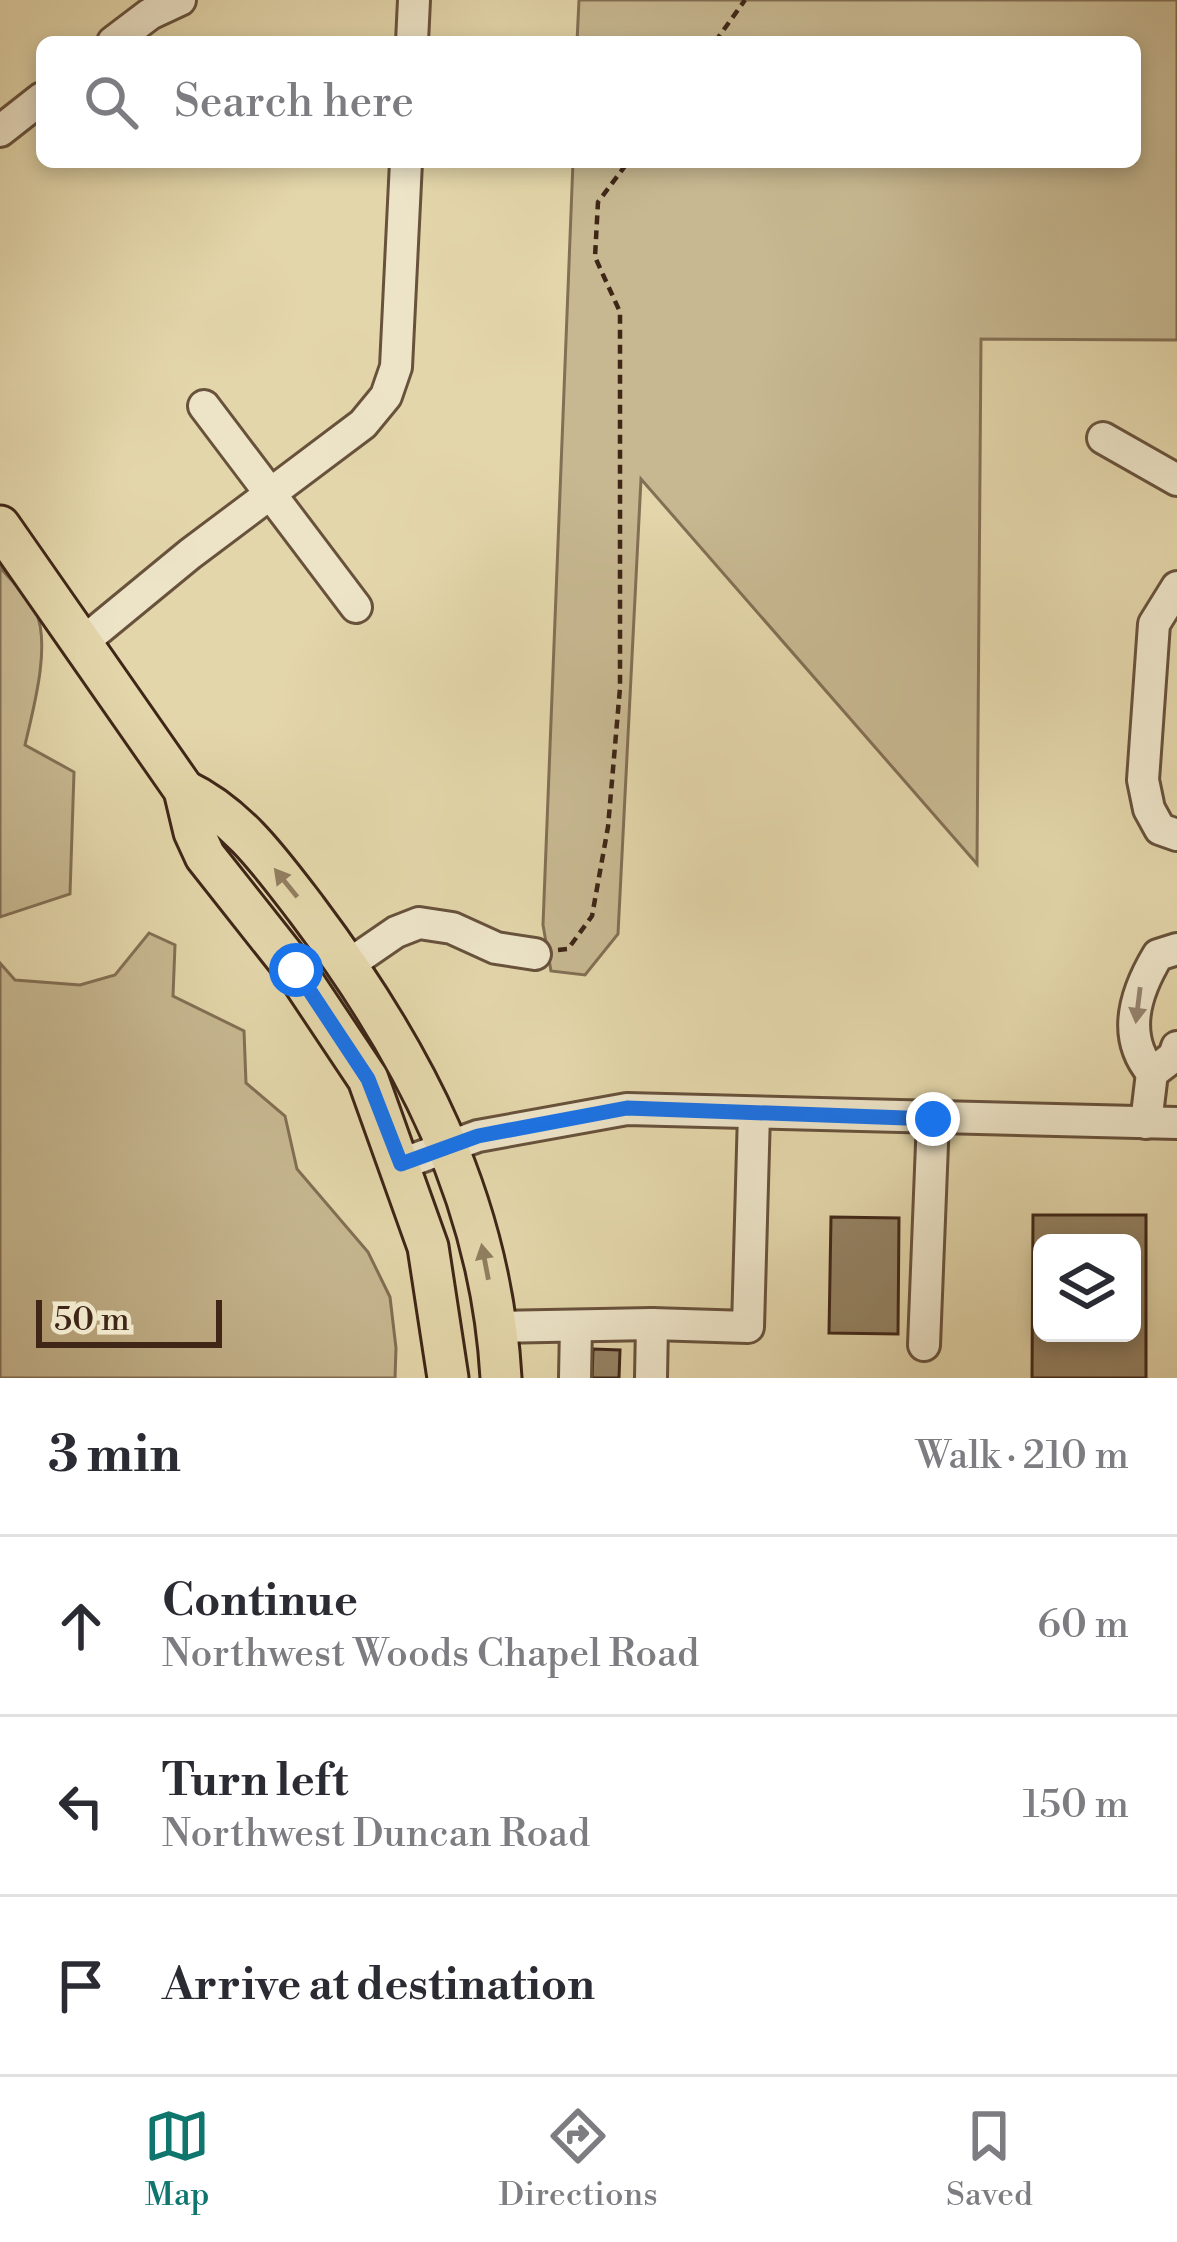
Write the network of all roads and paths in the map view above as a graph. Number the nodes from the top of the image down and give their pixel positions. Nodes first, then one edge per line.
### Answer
1 (180, 0) edge
2 (415, 0) edge
3 (745, 0) edge
4 (121, 36) edge
5 (412, 36) edge
6 (719, 36) edge
7 (36, 103) edge
8 (0, 131) edge
9 (406, 168) edge
10 (624, 168) edge
11 (204, 406) dead end
12 (1103, 439) dead end
13 (1177, 480) edge
14 (270, 493) junction
15 (0, 526) edge
16 (1177, 586) edge
17 (356, 607) dead end
18 (83, 642) junction
19 (184, 790) junction
20 (1177, 835) edge
21 (1177, 950) edge
22 (535, 954) joint
23 (348, 965) junction
24 (1177, 1047) edge
25 (1152, 1073) junction
26 (754, 1113) junction
27 (933, 1119) junction
28 (1162, 1123) edge
29 (447, 1148) junction
30 (401, 1164) junction
31 (652, 1324) junction
32 (576, 1326) junction
33 (495, 1327) junction
34 (924, 1345) dead end
35 (448, 1378) edge
36 (501, 1378) edge
37 (575, 1378) edge
38 (651, 1378) edge

1 - 4 street
2 - 5 street
3 - 6 path
7 - 8 street
9 - 14 street
10 - 22 path
11 - 14 street
12 - 13 street
14 - 17 street
14 - 18 street
15 - 18 main road
16 - 20 street
18 - 19 main road
23 -> 19 main road
19 - 30 main road
21 -> 25 street
22 - 23 street
23 - 29 main road
24 - 25 street
25 - 28 street
26 - 27 street
26 - 29 street
26 - 31 street
27 - 28 street
27 - 34 street
29 - 30 street
33 -> 29 main road
30 - 35 main road
31 - 32 street
31 - 38 street
32 - 33 street
32 - 37 street
33 - 36 main road

